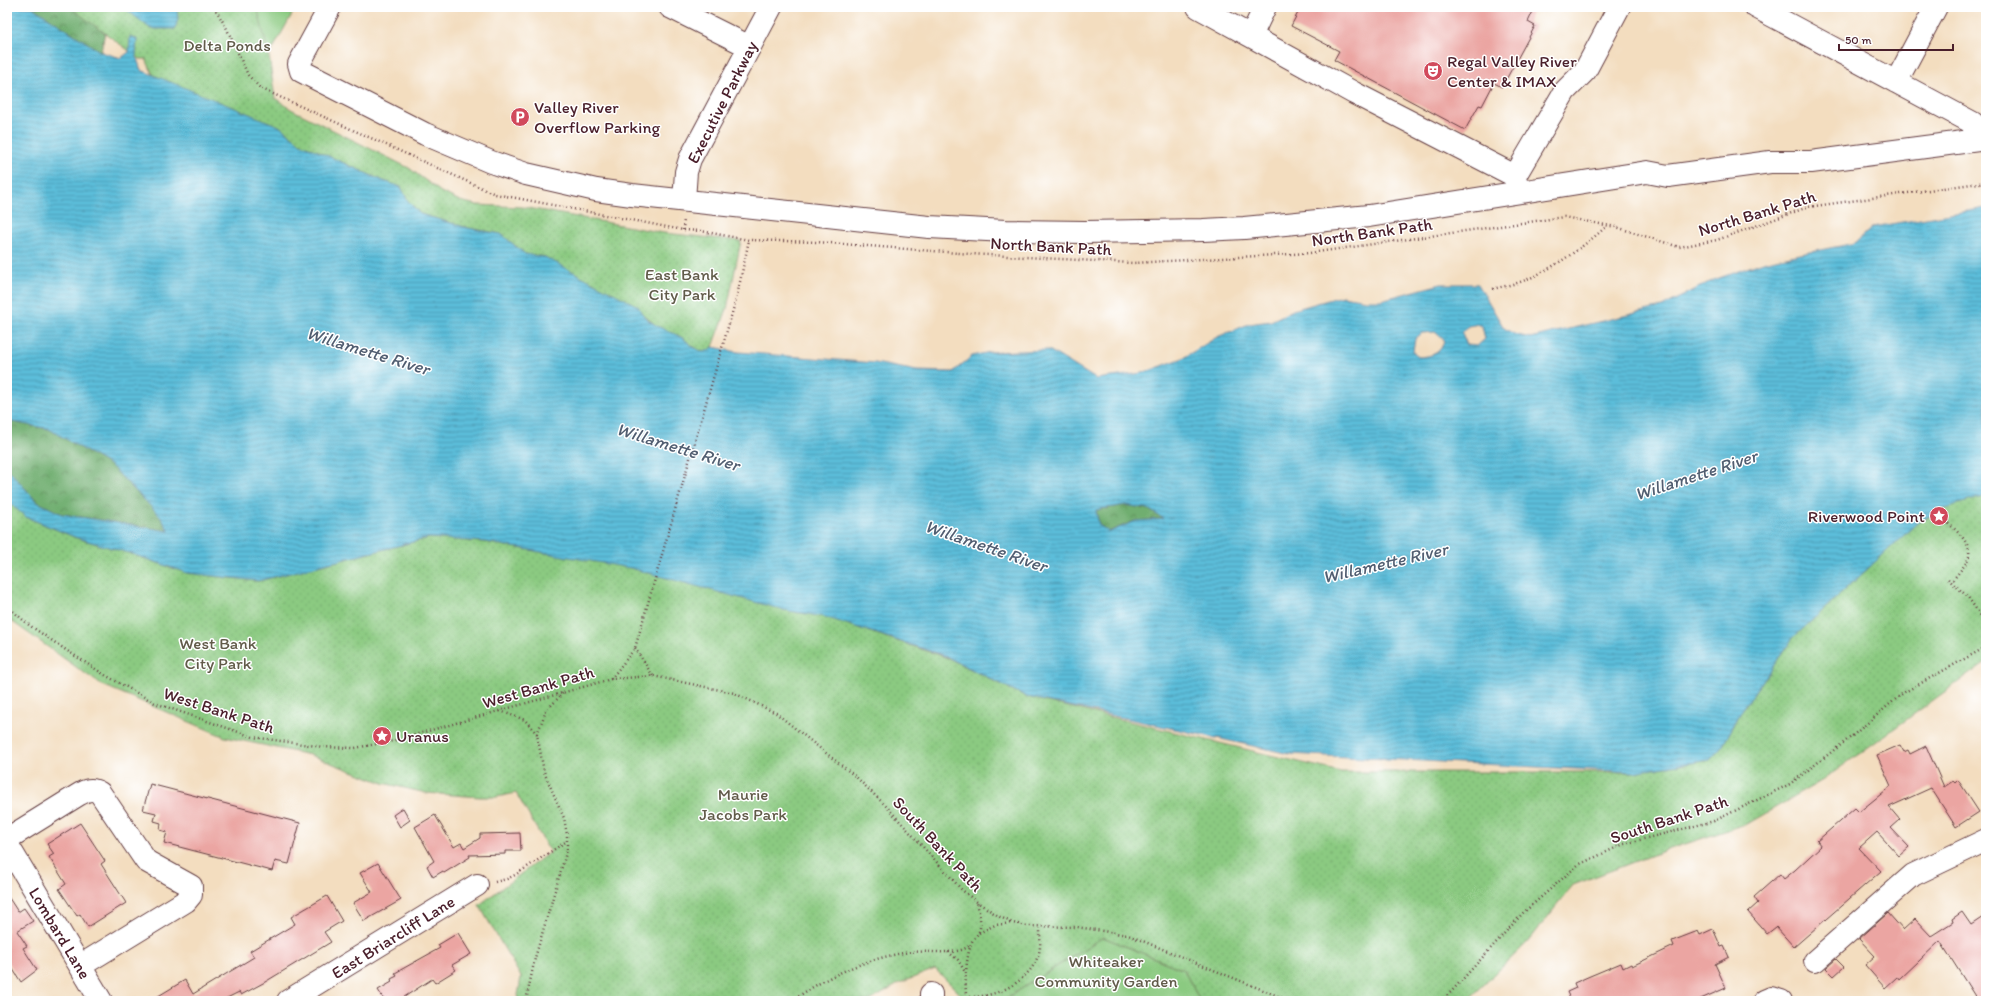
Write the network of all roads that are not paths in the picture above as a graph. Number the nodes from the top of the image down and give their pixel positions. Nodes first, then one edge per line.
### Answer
1 (330, 7) edge
2 (670, 7) edge
3 (771, 7) edge
4 (1198, 7) edge
5 (1266, 7) edge
6 (1619, 7) edge
7 (1756, 7) edge
8 (1936, 7) edge
9 (1250, 36) junction
10 (750, 47) junction
11 (1896, 82) junction
12 (1981, 140) edge
13 (1516, 184) junction
14 (684, 200) junction
15 (7, 839) edge
16 (1986, 840) edge
17 (7, 844) edge
18 (476, 885) road end
19 (1814, 960) dead end
20 (80, 966) junction
21 (101, 1001) edge
22 (288, 1001) edge
23 (1764, 1001) edge
24 (1781, 1001) edge

1 - 14 street
2 - 10 street
3 - 10 street, Executive Parkway
4 - 9 street
5 - 9 street
6 - 13 street
7 - 11 street
8 - 11 street
9 - 13 street
10 - 14 street, Executive Parkway
11 - 12 street
12 - 13 street
13 - 14 street
15 - 20 street
16 - 19 street
17 - 20 street, Lombard Lane
18 - 22 street, East Briarcliff Lane
20 - 21 street, Lombard Lane
23 - 24 street

